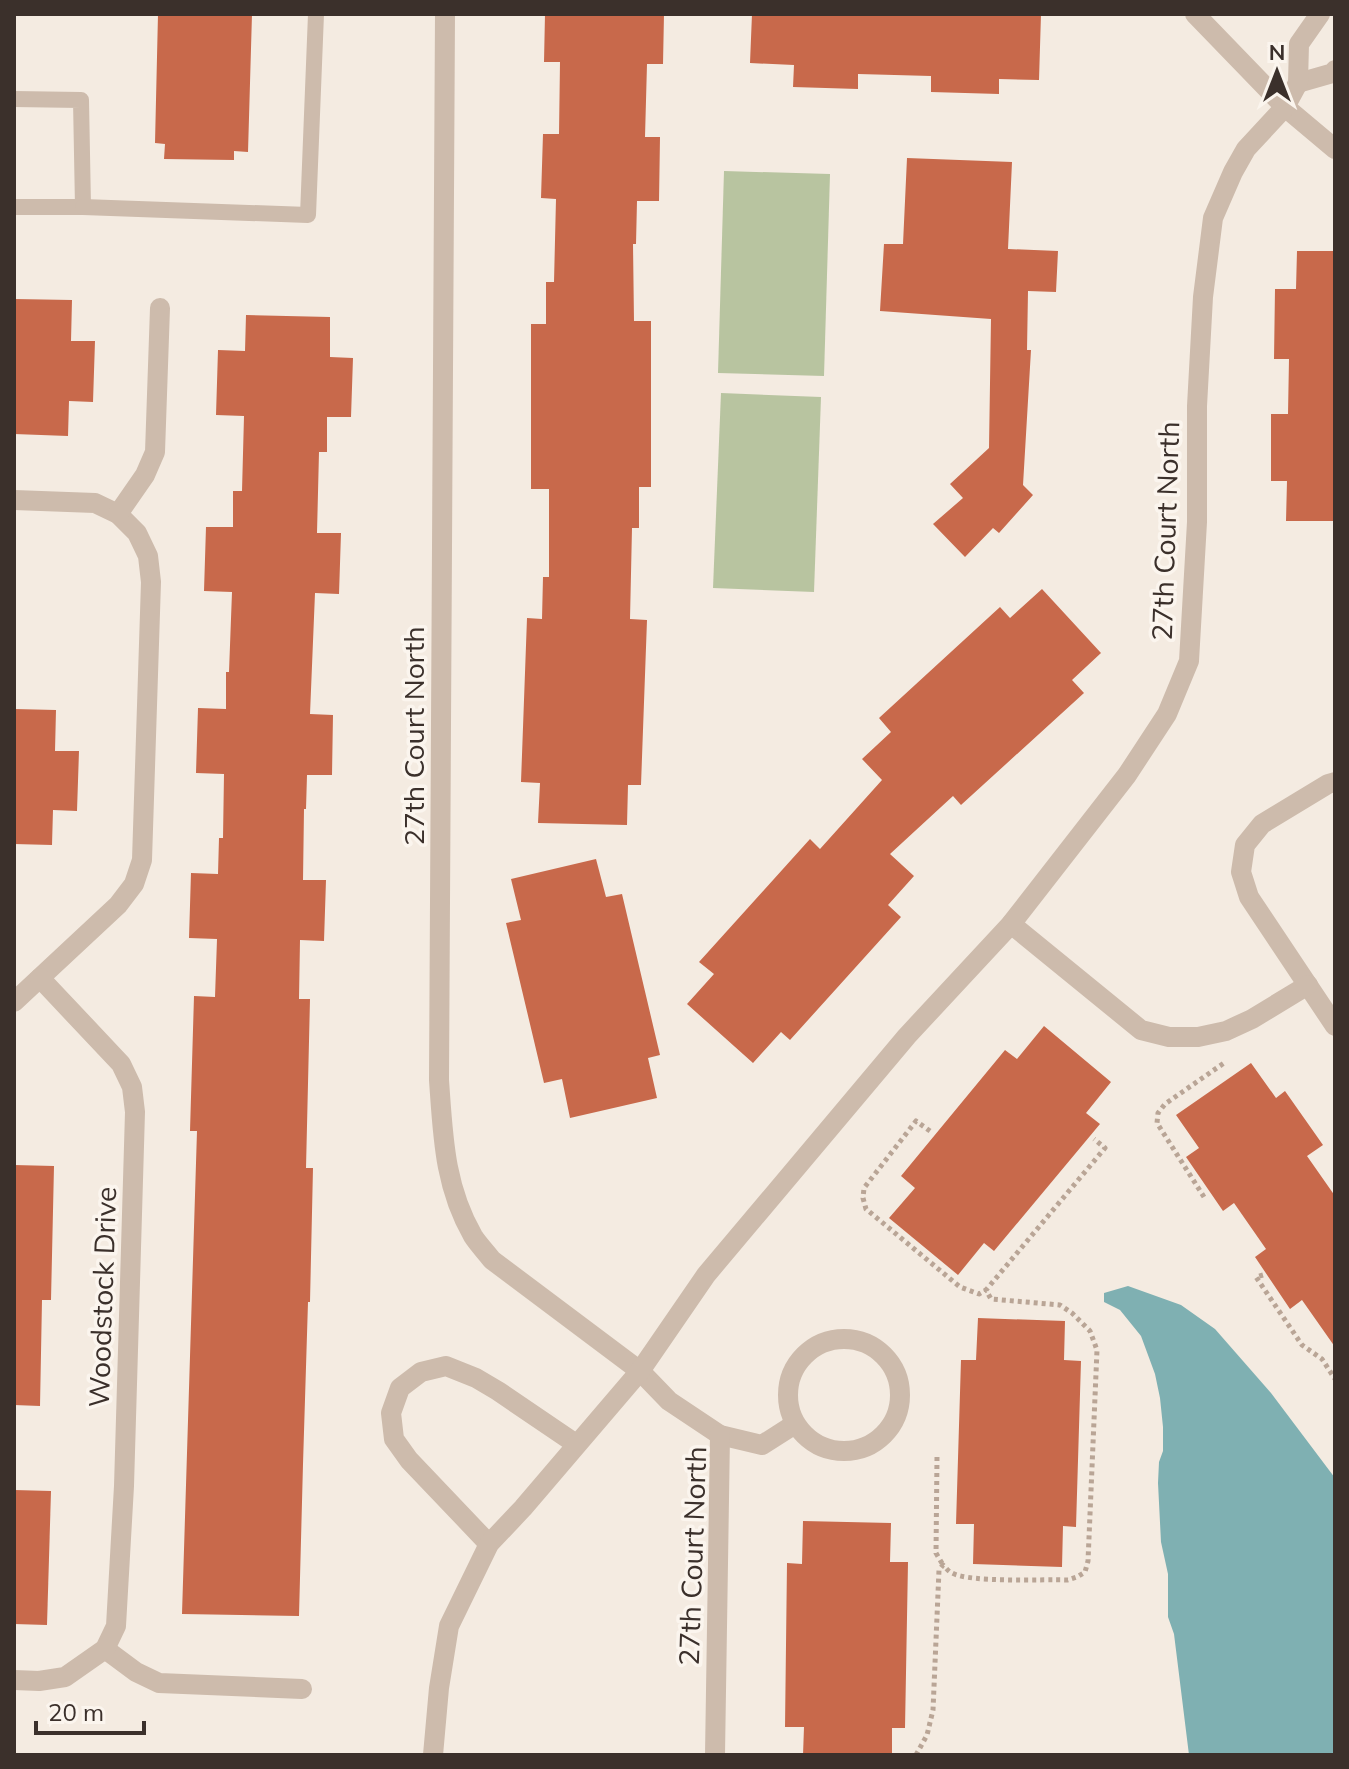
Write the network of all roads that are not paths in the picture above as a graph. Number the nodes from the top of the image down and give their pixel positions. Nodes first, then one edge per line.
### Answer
1 (316, 14) edge
2 (445, 14) edge
3 (1195, 14) edge
4 (1320, 14) edge
5 (1335, 70) edge
6 (1298, 83) junction
7 (14, 99) edge
8 (1285, 107) junction
9 (1335, 149) edge
10 (14, 207) edge
11 (83, 207) junction
12 (160, 308) dead end
13 (14, 500) edge
14 (118, 514) junction
15 (1335, 782) edge
16 (1011, 924) junction
17 (40, 978) junction
18 (1308, 985) junction
19 (14, 1002) edge
20 (1335, 1026) edge
21 (640, 1371) junction
22 (795, 1424) junction
23 (720, 1435) junction
24 (576, 1444) junction
25 (489, 1544) junction
26 (105, 1649) junction
27 (14, 1680) edge
28 (302, 1689) dead end
29 (433, 1755) edge
30 (715, 1755) edge

1 - 11 lane
2 - 21 street, 27th Court North
3 - 8 street
4 - 6 street, 27th Court North
5 - 6 street
6 - 8 street, 27th Court North
7 - 11 lane
8 - 9 street
8 - 16 street, 27th Court North
10 - 11 lane
12 - 14 street
13 - 14 street
14 - 17 street
15 - 18 street
16 - 18 street
16 - 21 street, 27th Court North
17 - 19 street
17 - 26 street, Woodstock Drive
18 - 20 street
21 - 23 street, 27th Court North
21 - 24 street, 27th Court North
22 - 22 street
22 - 23 street, 27th Court North
23 - 30 street, 27th Court North
24 - 25 street, 27th Court North
24 - 25 street
25 - 29 street, 27th Court North
26 - 27 street
26 - 28 street

